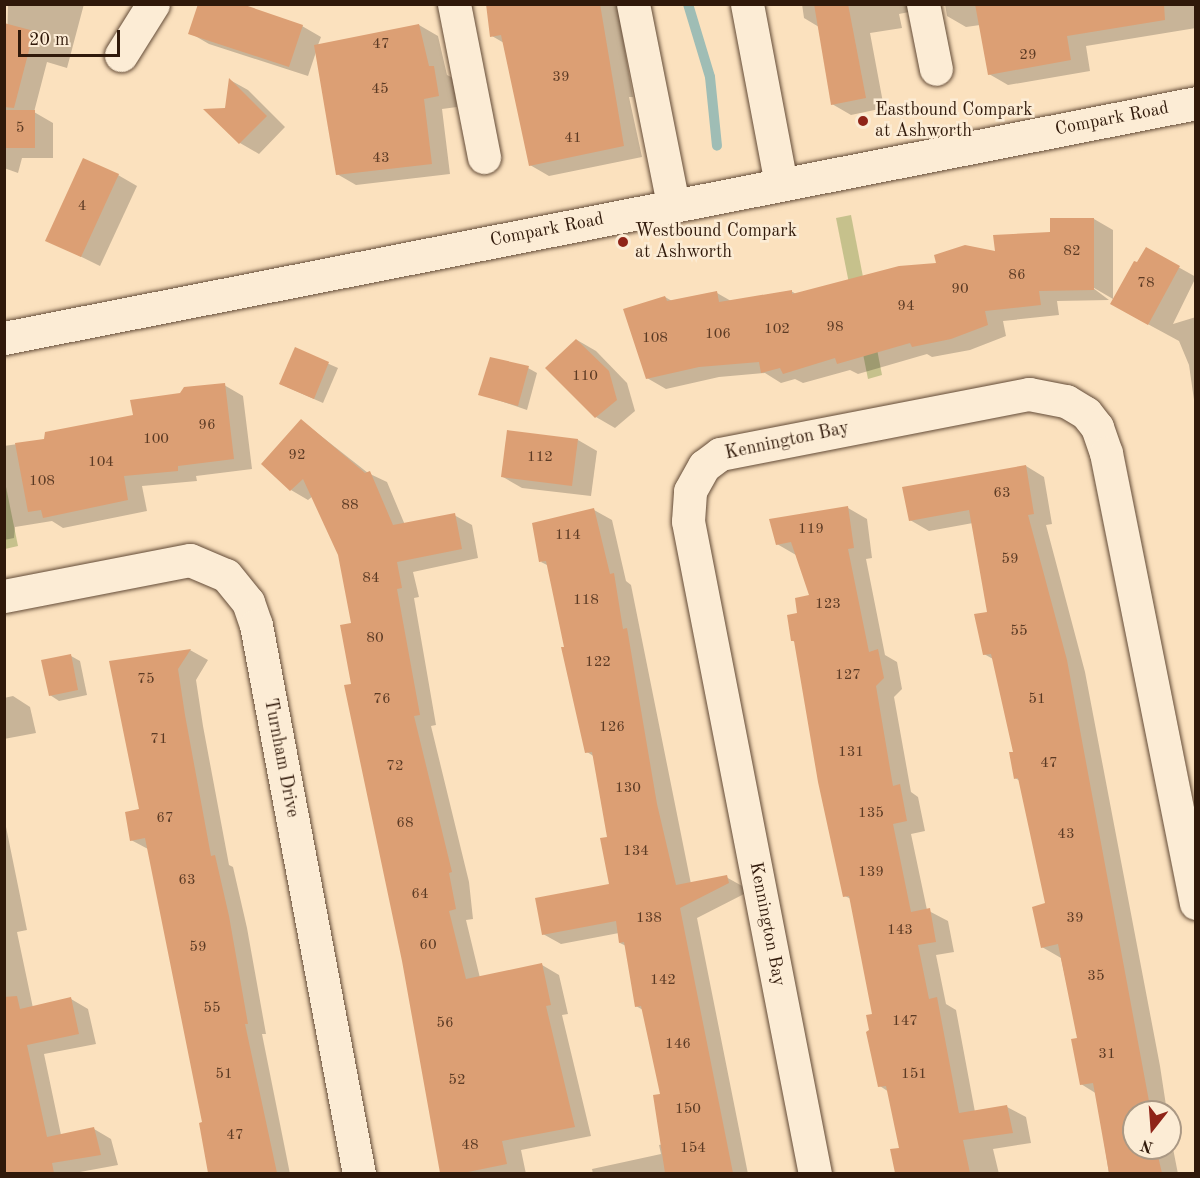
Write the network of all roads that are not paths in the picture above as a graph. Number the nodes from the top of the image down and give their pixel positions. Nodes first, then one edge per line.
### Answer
1 (153, 4) edge
2 (454, 4) edge
3 (633, 4) edge
4 (747, 4) edge
5 (923, 4) edge
6 (121, 55) dead end
7 (936, 69) dead end
8 (1196, 103) edge
9 (484, 157) dead end
10 (781, 184) junction
11 (674, 205) junction
12 (4, 338) edge
13 (4, 597) edge
14 (1196, 903) edge
15 (360, 1173) edge
16 (815, 1173) edge

1 - 6 street
2 - 9 street
3 - 11 street
4 - 10 street
5 - 7 street
8 - 10 street, Compark Road
10 - 11 street, Compark Road
11 - 12 street, Compark Road
13 - 15 street, Turnham Drive
14 - 16 street, Kennington Bay

